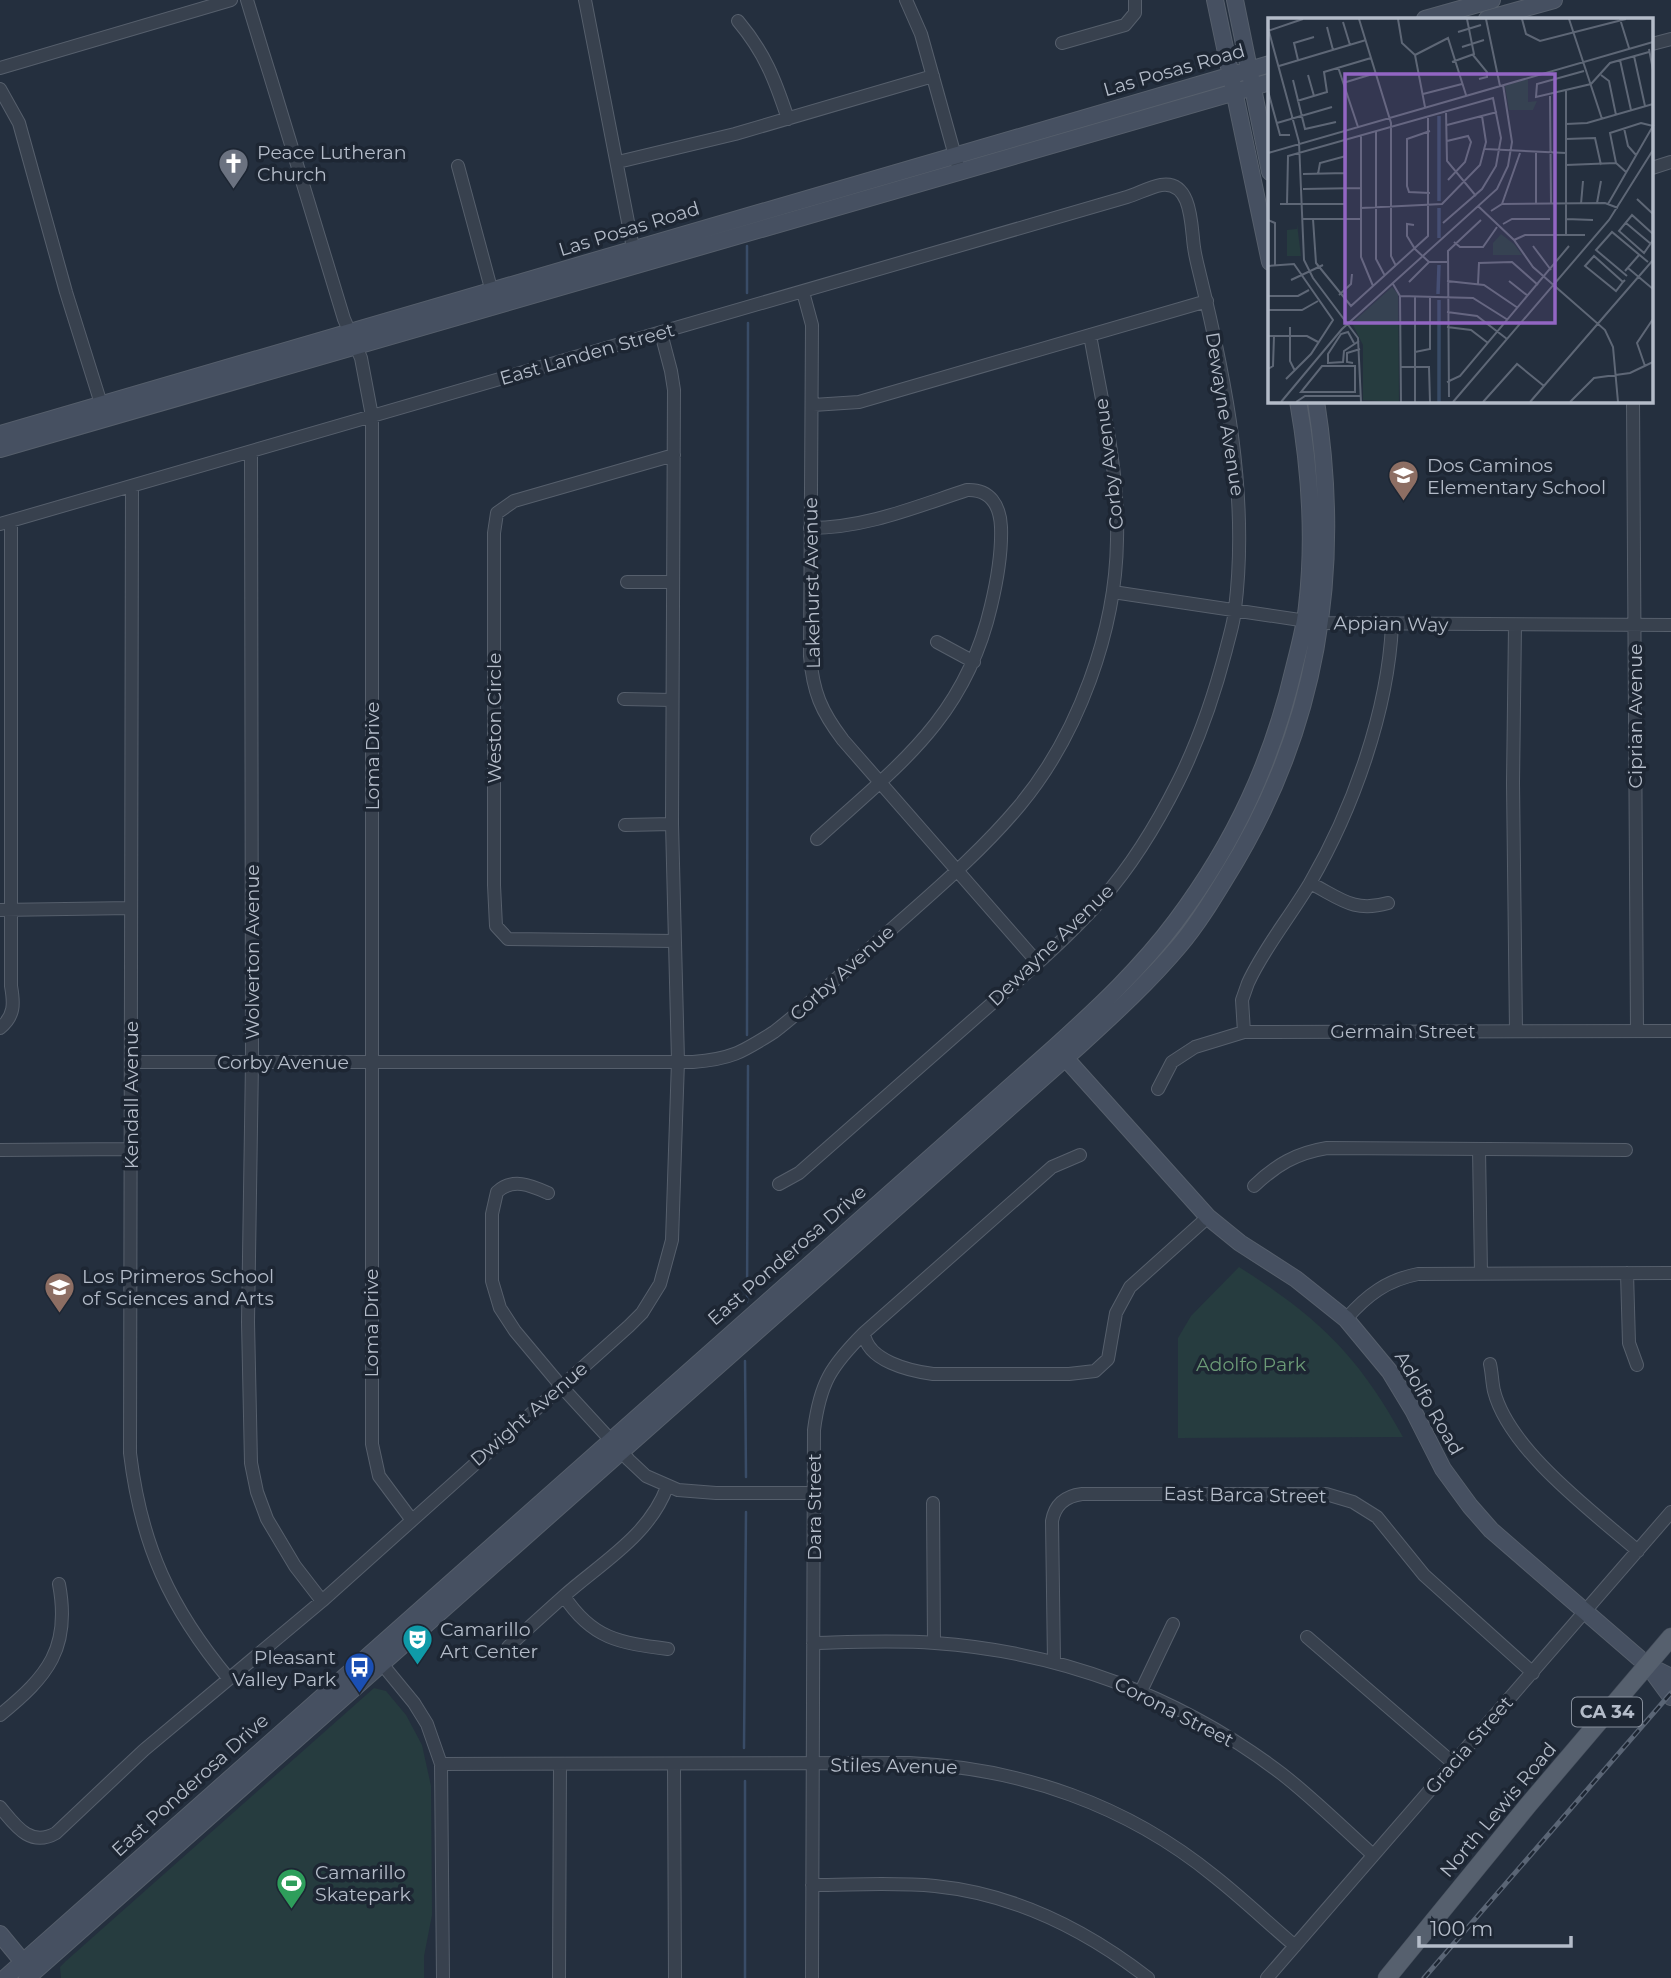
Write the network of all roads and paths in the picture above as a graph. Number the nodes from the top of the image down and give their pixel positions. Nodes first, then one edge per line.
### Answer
1 (231, 0) edge
2 (247, 0) edge
3 (585, 0) edge
4 (906, 0) edge
5 (1135, 0) edge
6 (1215, 0) edge
7 (1235, 0) edge
8 (1554, 0) edge
9 (1487, 1) edge
10 (1428, 18) edge
11 (1465, 18) edge
12 (1491, 18) edge
13 (738, 21) dead end
14 (1671, 39) edge
15 (1062, 43) dead end
16 (1654, 43) edge
17 (1268, 65) edge
18 (0, 68) edge
19 (1249, 70) junction
20 (933, 76) junction
21 (1268, 83) edge
22 (1233, 84) junction
23 (1253, 87) junction
24 (0, 89) edge
25 (788, 119) junction
26 (618, 162) junction
27 (1268, 162) edge
28 (1671, 162) edge
29 (957, 163) junction
30 (458, 166) dead end
31 (1654, 166) edge
32 (1173, 187) joint
33 (634, 249) junction
34 (1268, 252) edge
35 (637, 265) junction
36 (492, 292) junction
37 (803, 292) junction
38 (1207, 301) junction
39 (661, 333) junction
40 (1090, 335) junction
41 (353, 339) junction
42 (1298, 402) edge
43 (1316, 402) edge
44 (1633, 402) edge
45 (813, 405) junction
46 (103, 410) junction
47 (372, 416) junction
48 (0, 433) edge
49 (0, 449) edge
50 (251, 452) junction
51 (674, 455) junction
52 (132, 486) junction
53 (5, 523) edge
54 (810, 528) junction
55 (627, 582) dead end
56 (671, 582) junction
57 (1113, 592) junction
58 (1235, 611) junction
59 (1312, 622) junction
60 (1392, 625) junction
61 (1636, 625) junction
62 (1671, 625) edge
63 (1514, 626) junction
64 (937, 642) dead end
65 (5, 648) edge
66 (974, 662) junction
67 (624, 699) dead end
68 (672, 700) junction
69 (879, 782) junction
70 (6, 789) edge
71 (672, 824) junction
72 (625, 825) dead end
73 (817, 839) dead end
74 (957, 871) junction
75 (1310, 883) junction
76 (1388, 903) dead end
77 (131, 908) junction
78 (6, 910) edge
79 (675, 941) junction
80 (1038, 963) junction
81 (1, 1027) edge
82 (1516, 1031) junction
83 (1637, 1031) junction
84 (1671, 1031) edge
85 (1244, 1032) junction
86 (1060, 1053) junction
87 (678, 1061) junction
88 (131, 1062) junction
89 (252, 1062) junction
90 (371, 1062) junction
91 (1158, 1089) dead end
92 (131, 1149) junction
93 (1479, 1149) junction
94 (0, 1150) edge
95 (1626, 1150) dead end
96 (1080, 1155) dead end
97 (779, 1184) dead end
98 (1254, 1186) dead end
99 (548, 1193) dead end
100 (1208, 1217) junction
101 (1481, 1273) junction
102 (1627, 1273) junction
103 (1671, 1273) edge
104 (1346, 1318) junction
105 (864, 1333) junction
106 (1490, 1364) dead end
107 (1637, 1365) dead end
108 (561, 1386) junction
109 (615, 1446) junction
110 (667, 1487) junction
111 (815, 1493) junction
112 (933, 1503) dead end
113 (1671, 1512) edge
114 (411, 1519) junction
115 (1638, 1551) junction
116 (59, 1584) dead end
117 (564, 1596) junction
118 (322, 1601) junction
119 (1586, 1612) junction
120 (1173, 1624) dead end
121 (1307, 1637) dead end
122 (1671, 1637) edge
123 (813, 1643) junction
124 (934, 1643) junction
125 (508, 1647) dead end
126 (668, 1650) dead end
127 (377, 1658) junction
128 (1054, 1662) junction
129 (1647, 1665) junction
130 (1533, 1673) junction
131 (1671, 1677) edge
132 (229, 1679) junction
133 (1141, 1691) junction
134 (1671, 1697) edge
135 (0, 1715) edge
136 (1453, 1763) junction
137 (441, 1764) junction
138 (560, 1764) junction
139 (674, 1764) junction
140 (812, 1764) junction
141 (0, 1807) edge
142 (1373, 1856) junction
143 (812, 1885) junction
144 (0, 1934) edge
145 (1295, 1946) junction
146 (30, 1973) edge
147 (5, 1978) edge
148 (443, 1978) edge
149 (559, 1978) edge
150 (675, 1978) edge
151 (812, 1978) edge
152 (1148, 1978) edge
153 (1267, 1978) edge
154 (1387, 1978) edge

1 - 18 street
2 - 41 street, Loma Drive
3 - 26 street
4 - 20 street
5 - 15 street
6 - 22 main road
7 - 19 main road
8 - 12 main road
9 - 10 main road
9 - 11 main road
13 - 25 street
14 - 16 street
17 - 19 main road, Las Posas Road
19 - 22 main road, Las Posas Road
19 - 23 main road
20 - 25 street
20 - 29 street
21 - 23 main road, Las Posas Road
22 - 23 main road, Las Posas Road
22 - 29 main road, Las Posas Road
22 - 34 main road
23 - 27 main road
24 - 46 street
25 - 26 street
26 - 33 street
28 - 31 street
29 - 33 main road, Las Posas Road
29 - 35 main road, Las Posas Road
30 - 36 street
32 - 37 street, East Landen Street
32 - 38 street, Dewayne Avenue
33 - 35 street
33 - 36 main road, Las Posas Road
35 - 41 main road, Las Posas Road
36 - 41 main road, Las Posas Road
37 - 39 street, East Landen Street
37 - 45 street, Lakehurst Avenue
38 - 40 street
38 - 58 street, Dewayne Avenue
39 - 47 street, East Landen Street
39 - 51 street, Dwight Avenue
40 - 45 street
40 - 57 street, Corby Avenue
41 - 46 main road, Las Posas Road
41 - 47 street, Loma Drive
42 - 59 main road, East Ponderosa Drive
43 - 59 main road, East Ponderosa Drive
44 - 61 street, Ciprian Avenue
45 - 54 street, Lakehurst Avenue
46 - 48 main road, Las Posas Road
46 - 49 main road, Las Posas Road
47 - 50 street, East Landen Street
47 - 90 street, Loma Drive
50 - 52 street, East Landen Street
50 - 89 street, Wolverton Avenue
51 - 56 street, Dwight Avenue
51 - 79 street, Weston Circle
52 - 53 street, East Landen Street
52 - 77 street, Kendall Avenue
53 - 65 street
54 - 66 street
54 - 69 street, Lakehurst Avenue
55 - 56 street
56 - 68 street, Dwight Avenue
57 - 58 street, Appian Way
57 - 74 street, Corby Avenue
58 - 59 street, Appian Way
58 - 80 street, Dewayne Avenue
59 - 60 street, Appian Way
59 - 86 main road, East Ponderosa Drive
60 - 63 street, Appian Way
60 - 75 street
61 - 62 street, Appian Way
61 - 63 street, Appian Way
61 - 83 street, Ciprian Avenue
63 - 82 street
64 - 66 street
65 - 70 street
66 - 69 street
67 - 68 street
68 - 71 street, Dwight Avenue
69 - 73 street
69 - 74 street, Lakehurst Avenue
70 - 78 street
71 - 72 street
71 - 79 street, Dwight Avenue
74 - 80 street, Lakehurst Avenue
74 - 87 street, Corby Avenue
75 - 76 street
75 - 85 street
77 - 78 street
77 - 88 street, Kendall Avenue
78 - 81 street
79 - 87 street, Dwight Avenue
80 - 97 street, Dewayne Avenue
82 - 83 street, Germain Street
82 - 85 street, Germain Street
83 - 84 street, Germain Street
85 - 91 street, Germain Street
86 - 100 main road, Adolfo Road
86 - 109 main road, East Ponderosa Drive
87 - 90 street, Corby Avenue
87 - 108 street, Dwight Avenue
88 - 89 street, Corby Avenue
88 - 92 street, Kendall Avenue
89 - 90 street, Corby Avenue
89 - 118 street, Wolverton Avenue
90 - 114 street, Loma Drive
92 - 94 street
92 - 132 street, Kendall Avenue
93 - 95 street
93 - 98 street
93 - 101 street
96 - 105 street, Dara Street
99 - 108 street
100 - 104 main road, Adolfo Road
100 - 105 street
101 - 102 street
101 - 104 street
102 - 103 street
102 - 107 street
104 - 119 main road, Adolfo Road
105 - 111 street, Dara Street
106 - 115 street
108 - 109 street
108 - 114 street, Dwight Avenue
109 - 110 street
109 - 127 main road, East Ponderosa Drive
110 - 111 street
110 - 117 street
111 - 123 street, Dara Street
112 - 124 street
113 - 115 street, Gracia Street
114 - 118 street, Dwight Avenue
115 - 119 street, Gracia Street
116 - 135 street
117 - 125 street
117 - 126 street
118 - 132 street, Dwight Avenue
119 - 129 main road, Adolfo Road
119 - 130 street, Gracia Street
120 - 133 street
121 - 136 street
122 - 129 main road, North Lewis Road / CA 34
123 - 124 street, Corona Street
123 - 140 street, Dara Street
124 - 128 street, Corona Street
127 - 137 street
127 - 146 main road, East Ponderosa Drive
128 - 130 street, East Barca Street
128 - 133 street, Corona Street
129 - 131 main road, Adolfo Road
129 - 134 main road, Adolfo Road
129 - 154 main road, North Lewis Road / CA 34
130 - 136 street, Gracia Street
132 - 141 street, Dwight Avenue
133 - 142 street, Corona Street
136 - 142 street, Gracia Street
137 - 138 street, Stiles Avenue
137 - 148 street
138 - 139 street, Stiles Avenue
138 - 149 street
139 - 140 street, Stiles Avenue
139 - 150 street
140 - 143 street, Dara Street
140 - 145 street, Stiles Avenue
142 - 145 street, Gracia Street
143 - 151 street, Dara Street
143 - 152 street
144 - 146 main road
145 - 153 street, Gracia Street
146 - 147 main road, East Ponderosa Drive

